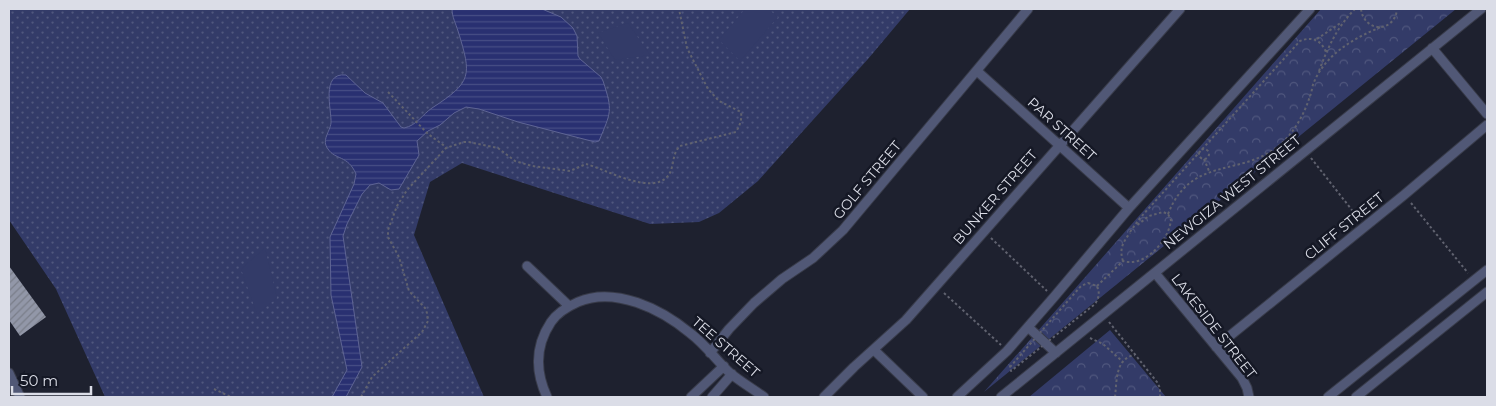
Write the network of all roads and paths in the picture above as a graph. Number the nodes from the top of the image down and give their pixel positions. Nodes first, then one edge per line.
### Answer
1 (679, 9) edge
2 (1028, 9) edge
3 (1180, 9) edge
4 (1310, 9) edge
5 (1355, 9) edge
6 (1361, 9) edge
7 (1397, 9) edge
8 (1481, 9) edge
9 (1344, 20) junction
10 (1381, 28) junction
11 (1316, 40) junction
12 (1432, 48) junction
13 (1326, 52) junction
14 (977, 71) junction
15 (1318, 73) junction
16 (388, 92) dead end
17 (1487, 114) edge
18 (1487, 125) edge
19 (1059, 145) junction
20 (446, 148) junction
21 (1305, 151) junction
22 (1200, 152) junction
23 (1204, 159) junction
24 (1210, 172) junction
25 (1404, 195) junction
26 (1129, 208) junction
27 (1168, 214) junction
28 (1365, 227) junction
29 (984, 231) junction
30 (1130, 232) junction
31 (1123, 260) junction
32 (527, 266) dead end
33 (1487, 270) edge
34 (1155, 273) junction
35 (1474, 280) junction
36 (936, 286) junction
37 (1097, 286) junction
38 (1487, 292) edge
39 (1054, 298) junction
40 (569, 306) junction
41 (1103, 315) junction
42 (1028, 327) junction
43 (1080, 334) junction
44 (1037, 335) junction
45 (1046, 343) junction
46 (1216, 347) junction
47 (874, 350) junction
48 (1007, 351) junction
49 (710, 353) junction
50 (1056, 353) junction
51 (1135, 355) junction
52 (1122, 361) junction
53 (724, 366) junction
54 (9, 373) edge
55 (732, 374) junction
56 (214, 389) dead end
57 (20, 397) edge
58 (231, 397) edge
59 (360, 397) edge
60 (547, 397) edge
61 (691, 397) edge
62 (712, 397) edge
63 (764, 397) edge
64 (824, 397) edge
65 (924, 397) edge
66 (957, 397) edge
67 (1001, 397) edge
68 (1115, 397) edge
69 (1160, 397) edge
70 (1249, 397) edge
71 (1328, 397) edge
72 (1356, 397) edge

1 - 20 path
2 - 14 street, GOLF STREET
3 - 19 street, BUNKER STREET
4 - 26 street
5 - 9 path
6 - 10 path
7 - 10 path
8 - 12 street, NEWGIZA WEST STREET
9 - 11 path
9 - 13 path
10 - 15 path
11 - 13 path
11 - 22 path
12 - 17 street
12 - 21 street, NEWGIZA WEST STREET
13 - 15 path
14 - 19 street, PAR STREET
14 - 49 street, GOLF STREET
15 - 24 path
16 - 20 path
18 - 25 street, CLIFF STREET
19 - 26 street, PAR STREET
19 - 29 street, BUNKER STREET
20 - 59 path
21 - 28 path
21 - 34 street, NEWGIZA WEST STREET
22 - 23 path
22 - 23 path
22 - 30 path
23 - 24 path
24 - 27 path
25 - 28 street, CLIFF STREET
25 - 35 path
26 - 39 street
27 - 30 path
27 - 31 path
28 - 46 street, CLIFF STREET
29 - 36 street, BUNKER STREET
29 - 39 path
30 - 31 path
31 - 37 path
32 - 40 street
33 - 35 street
34 - 41 street, NEWGIZA WEST STREET
34 - 46 street, LAKESIDE STREET
35 - 71 street
36 - 47 street, BUNKER STREET
36 - 48 path
37 - 44 path
37 - 45 path
38 - 72 street
39 - 42 street
40 - 49 street, TEE STREET
40 - 60 street, TEE STREET
41 - 43 street, NEWGIZA WEST STREET
41 - 51 path
42 - 44 street
42 - 48 street
43 - 50 street, NEWGIZA WEST STREET
43 - 52 path
44 - 45 street
44 - 45 path
45 - 50 street
46 - 70 street, LAKESIDE STREET
47 - 64 street, BUNKER STREET
47 - 65 street
48 - 66 street
49 - 53 street, TEE STREET
50 - 67 street, NEWGIZA WEST STREET
51 - 52 path
51 - 69 path
52 - 68 path
53 - 55 street, TEE STREET
53 - 61 street
54 - 57 street
55 - 62 street
55 - 63 street, TEE STREET
56 - 58 path

